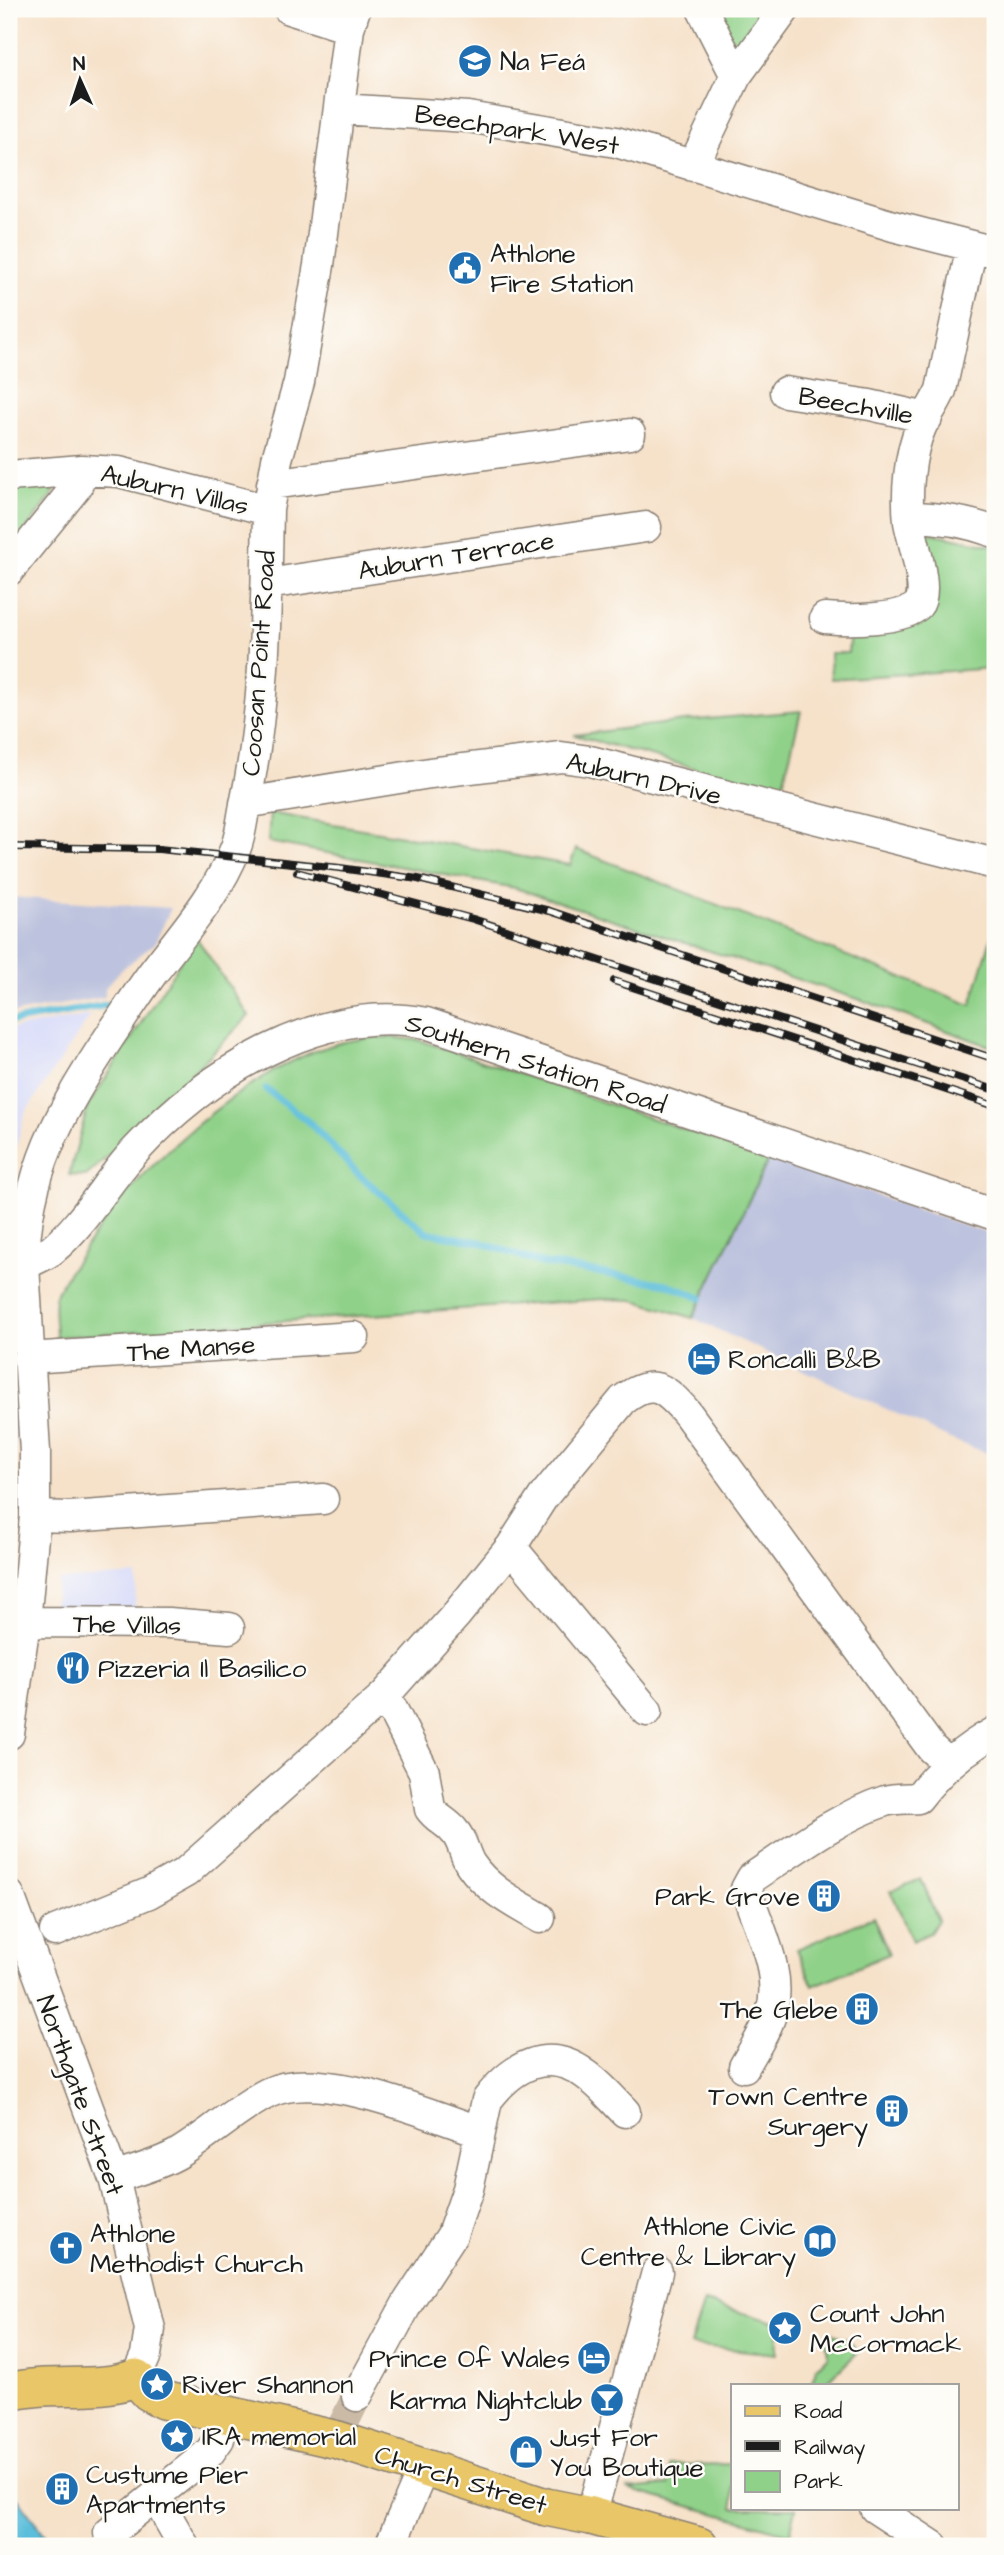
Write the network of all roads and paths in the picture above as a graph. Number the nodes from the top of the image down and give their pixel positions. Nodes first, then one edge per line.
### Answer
1 (289, 9) edge
2 (702, 9) edge
3 (785, 9) edge
4 (352, 18) edge
5 (736, 76) junction
6 (339, 109) junction
7 (693, 166) junction
8 (985, 249) edge
9 (785, 392) dead end
10 (927, 418) junction
11 (631, 434) dead end
12 (82, 470) junction
13 (9, 477) edge
14 (270, 497) junction
15 (909, 517) junction
16 (646, 527) dead end
17 (995, 532) edge
18 (9, 570) edge
19 (267, 584) junction
20 (825, 618) dead end
21 (245, 803) junction
22 (995, 864) edge
23 (995, 1215) edge
24 (24, 1265) junction
25 (354, 1337) dead end
26 (28, 1358) junction
27 (323, 1499) dead end
28 (35, 1516) junction
29 (510, 1547) junction
30 (20, 1557) edge
31 (25, 1622) junction
32 (229, 1628) dead end
33 (385, 1695) junction
34 (647, 1711) dead end
35 (9, 1730) edge
36 (995, 1732) edge
37 (948, 1763) junction
38 (9, 1895) edge
39 (540, 1918) dead end
40 (55, 1931) dead end
41 (744, 2067) dead end
42 (625, 2112) dead end
43 (479, 2132) junction
44 (114, 2178) junction
45 (656, 2272) dead end
46 (136, 2378) junction
47 (9, 2392) edge
48 (357, 2396) tunnel mouth
49 (223, 2414) junction
50 (424, 2467) junction
51 (156, 2497) junction
52 (878, 2510) edge
53 (591, 2516) junction
54 (109, 2533) dead end
55 (184, 2546) edge
56 (390, 2546) edge
57 (698, 2546) edge
58 (933, 2546) edge

1 - 4 street
2 - 5 street
3 - 5 street
4 - 6 street, Coosan Point Road
5 - 7 street
6 - 7 street, Beechpark West
6 - 14 street, Coosan Point Road
7 - 8 street, Beechpark West
8 - 10 street, Beechville
9 - 10 street, Beechville
10 - 15 street, Beechville
11 - 14 street
12 - 13 street, Auburn Villas
12 - 14 street, Auburn Villas
12 - 18 street, Auburn Villas
14 - 19 street, Coosan Point Road
15 - 17 street
15 - 20 street, Beechville
16 - 19 street, Auburn Terrace
19 - 21 street, Coosan Point Road
21 - 22 street, Auburn Drive
21 - 24 street, Coosan Point Road
23 - 24 street, Southern Station Road
24 - 26 street
25 - 26 street, The Manse
26 - 28 street
27 - 28 street
28 - 30 street
29 - 33 street
29 - 34 street
29 - 37 street
30 - 31 street
31 - 32 street, The Villas
31 - 35 street
33 - 39 street
33 - 40 street
36 - 37 street
37 - 41 street
38 - 44 street, Northgate Street
42 - 43 street
43 - 44 street
43 - 48 street
44 - 46 street, Northgate Street
45 - 53 street
46 - 47 main road
46 - 49 main road, Church Street
49 - 50 main road, Church Street
49 - 51 street
50 - 53 main road, Church Street
50 - 56 street
51 - 54 street
51 - 55 street
52 - 58 street
53 - 57 main road, Church Street

